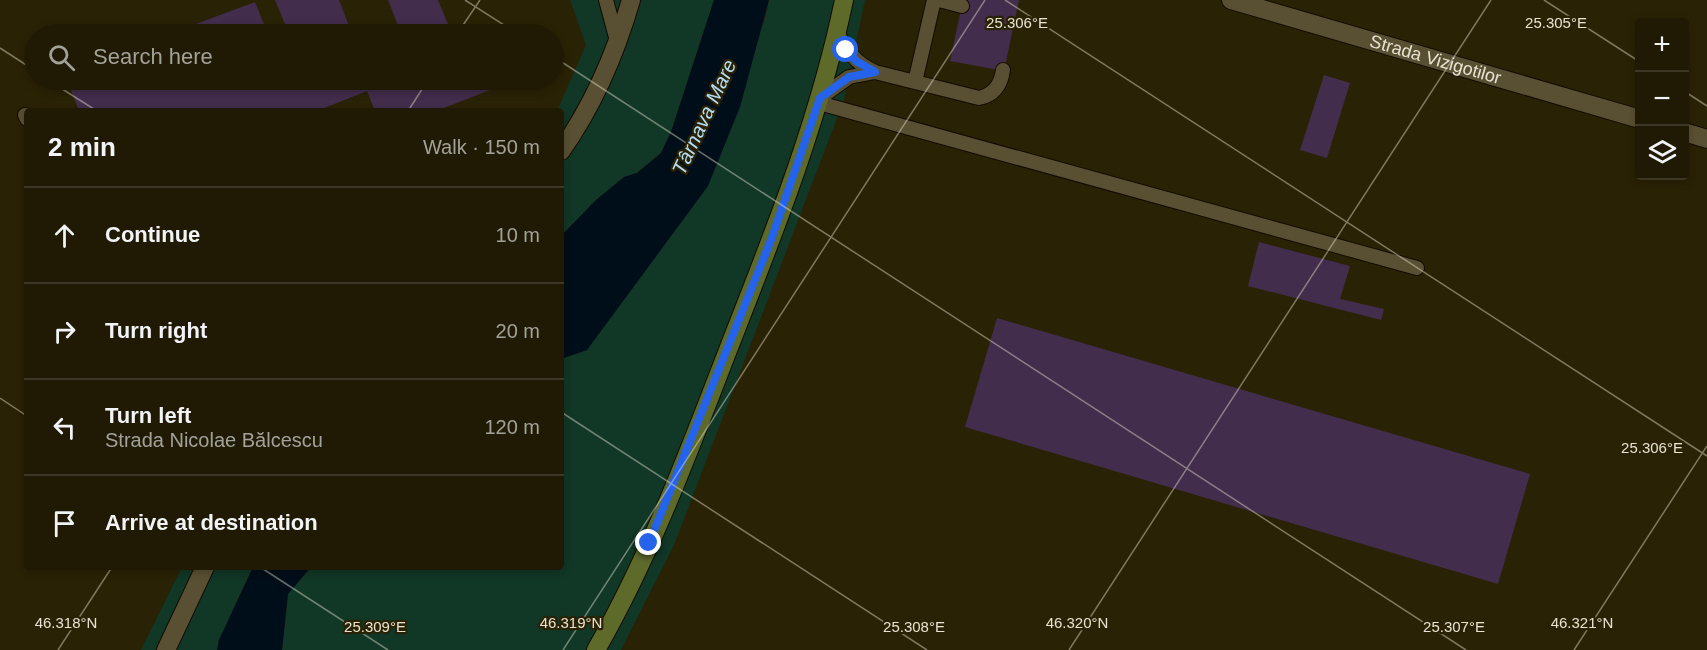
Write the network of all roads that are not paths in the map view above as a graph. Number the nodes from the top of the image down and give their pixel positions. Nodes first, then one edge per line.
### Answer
1 (606, 0) edge
2 (631, 0) edge
3 (844, 0) edge
4 (936, 0) edge
5 (1231, 0) edge
6 (962, 6) dead end
7 (837, 32) junction
8 (617, 41) junction
9 (1003, 70) dead end
10 (875, 72) junction
11 (915, 82) junction
12 (819, 101) junction
13 (1635, 118) edge
14 (1689, 134) edge
15 (1707, 139) edge
16 (564, 146) edge
17 (1417, 268) dead end
18 (201, 570) edge
19 (166, 650) edge
20 (596, 650) edge

1 - 8 lane
2 - 8 street
3 - 7 main road
4 - 6 lane
4 - 11 lane
5 - 13 street, Strada Vizigotilor
7 - 10 lane
7 - 12 main road
8 - 16 street
9 - 11 lane
10 - 11 lane
10 - 12 lane
12 - 17 lane
12 - 20 main road
14 - 15 street
18 - 19 street

